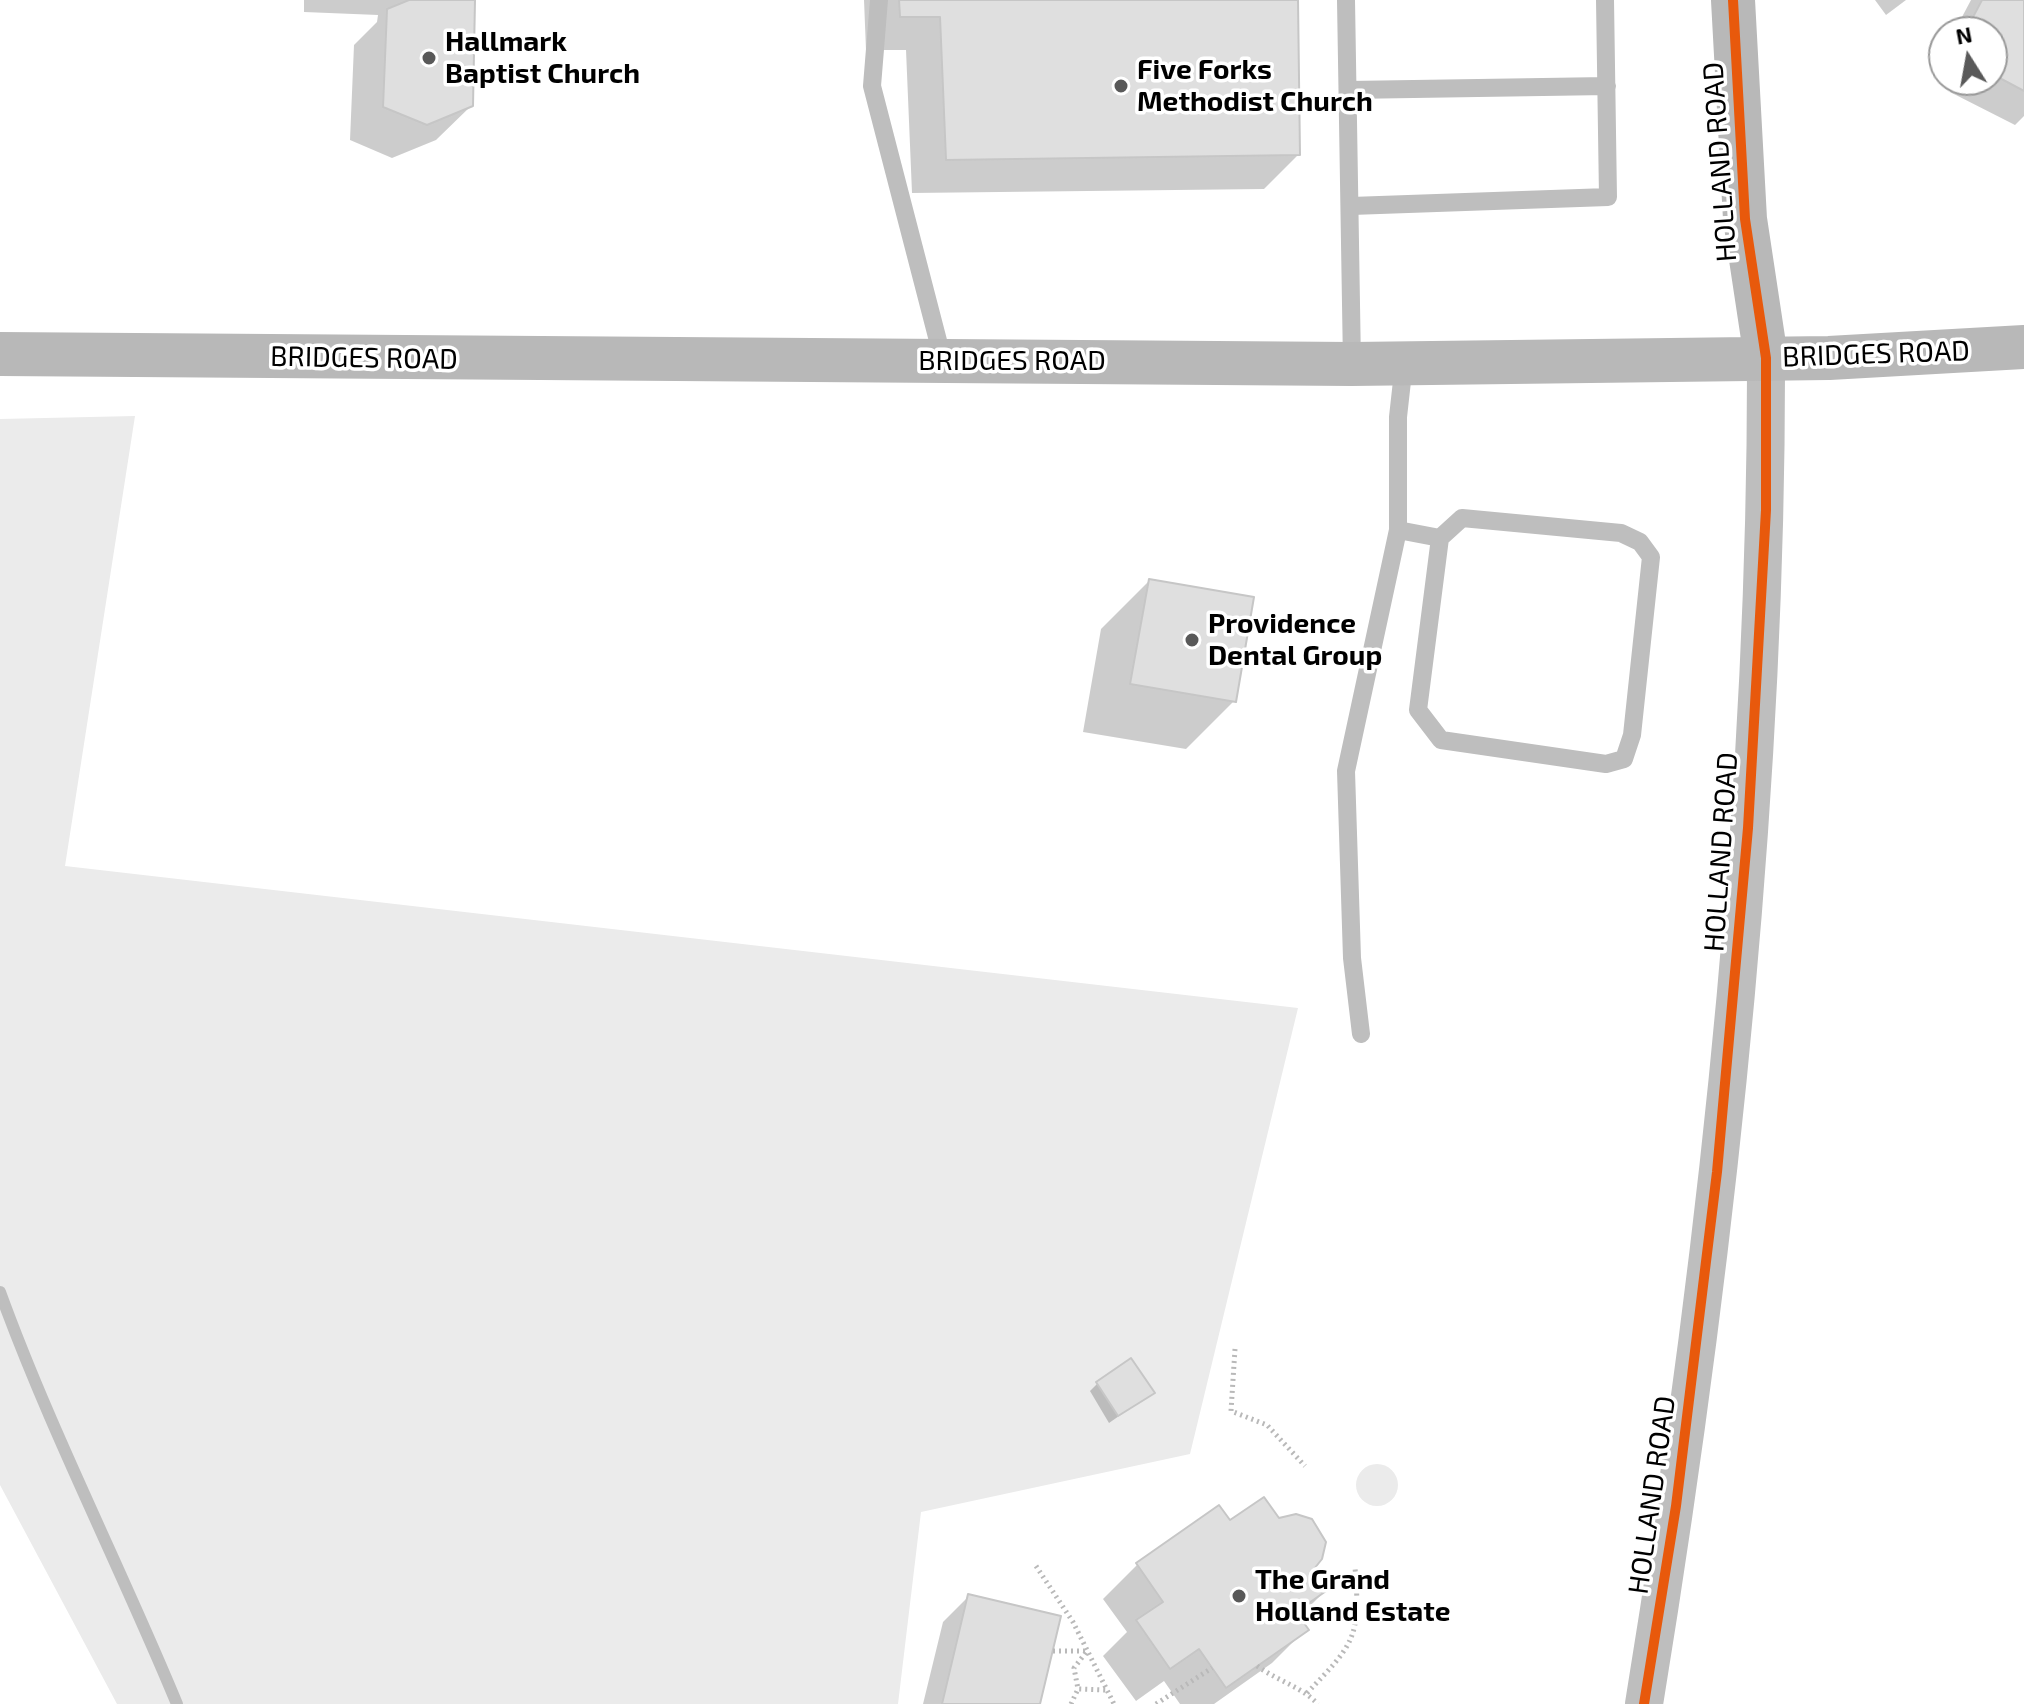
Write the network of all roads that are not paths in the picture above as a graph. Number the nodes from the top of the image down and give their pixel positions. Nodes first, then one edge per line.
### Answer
1 (879, 0) edge
2 (1346, 0) edge
3 (1605, 0) edge
4 (1733, 0) edge
5 (1607, 86) junction
6 (1349, 90) junction
7 (1351, 206) junction
8 (2024, 347) edge
9 (0, 354) edge
10 (1766, 358) junction
11 (943, 360) junction
12 (1404, 363) junction
13 (1352, 364) junction
14 (1398, 530) junction
15 (1440, 538) junction
16 (1361, 1034) dead end
17 (1644, 1704) edge

1 - 11 lane
2 - 6 lane
3 - 5 lane
4 - 10 main road, HOLLAND ROAD
5 - 6 lane
5 - 7 lane
6 - 7 lane
7 - 13 lane
8 - 10 main road, BRIDGES ROAD
9 - 11 main road, BRIDGES ROAD
10 - 12 main road, BRIDGES ROAD
10 - 17 street, HOLLAND ROAD
11 - 13 main road, BRIDGES ROAD
12 - 13 main road, BRIDGES ROAD
12 - 14 lane
14 - 15 lane
14 - 16 lane
15 - 15 lane

